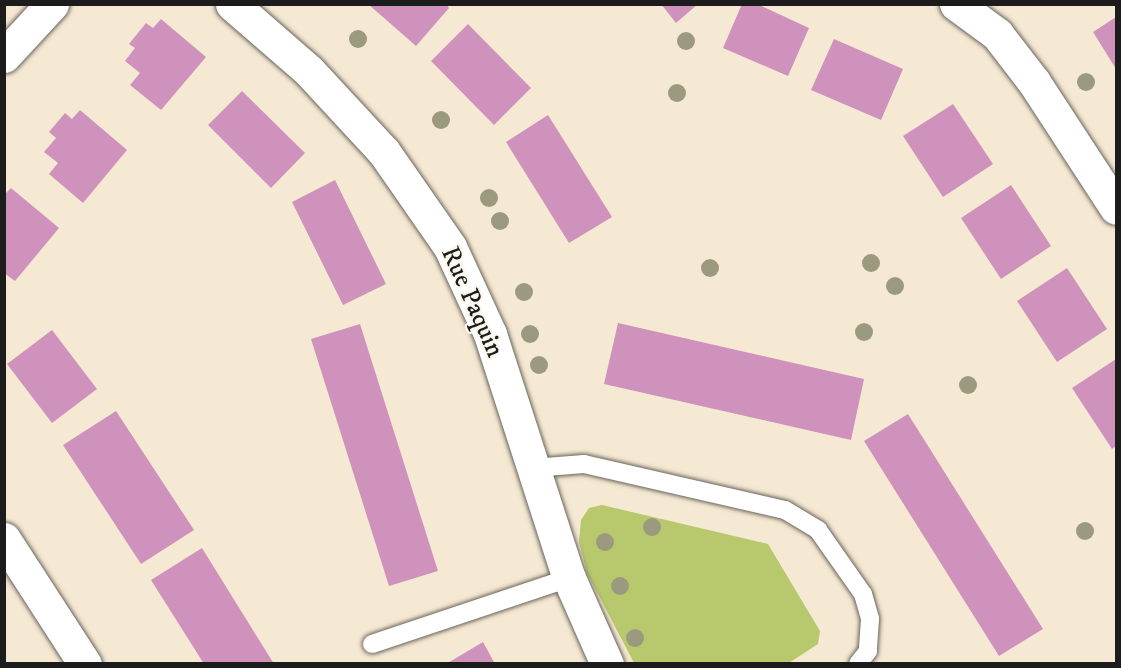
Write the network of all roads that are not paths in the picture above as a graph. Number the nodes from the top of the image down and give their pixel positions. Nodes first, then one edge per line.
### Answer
1 (52, 4) edge
2 (232, 4) edge
3 (956, 4) edge
4 (4, 56) edge
5 (1116, 208) edge
6 (533, 468) junction
7 (4, 539) edge
8 (569, 578) junction
9 (372, 644) dead end
10 (85, 663) edge
11 (607, 663) edge
12 (858, 663) edge

1 - 4 street
2 - 6 street, Rue Paquin
3 - 5 street
6 - 8 street, Rue Paquin
6 - 12 lane
7 - 10 street
8 - 9 lane
8 - 11 street, Rue Paquin

